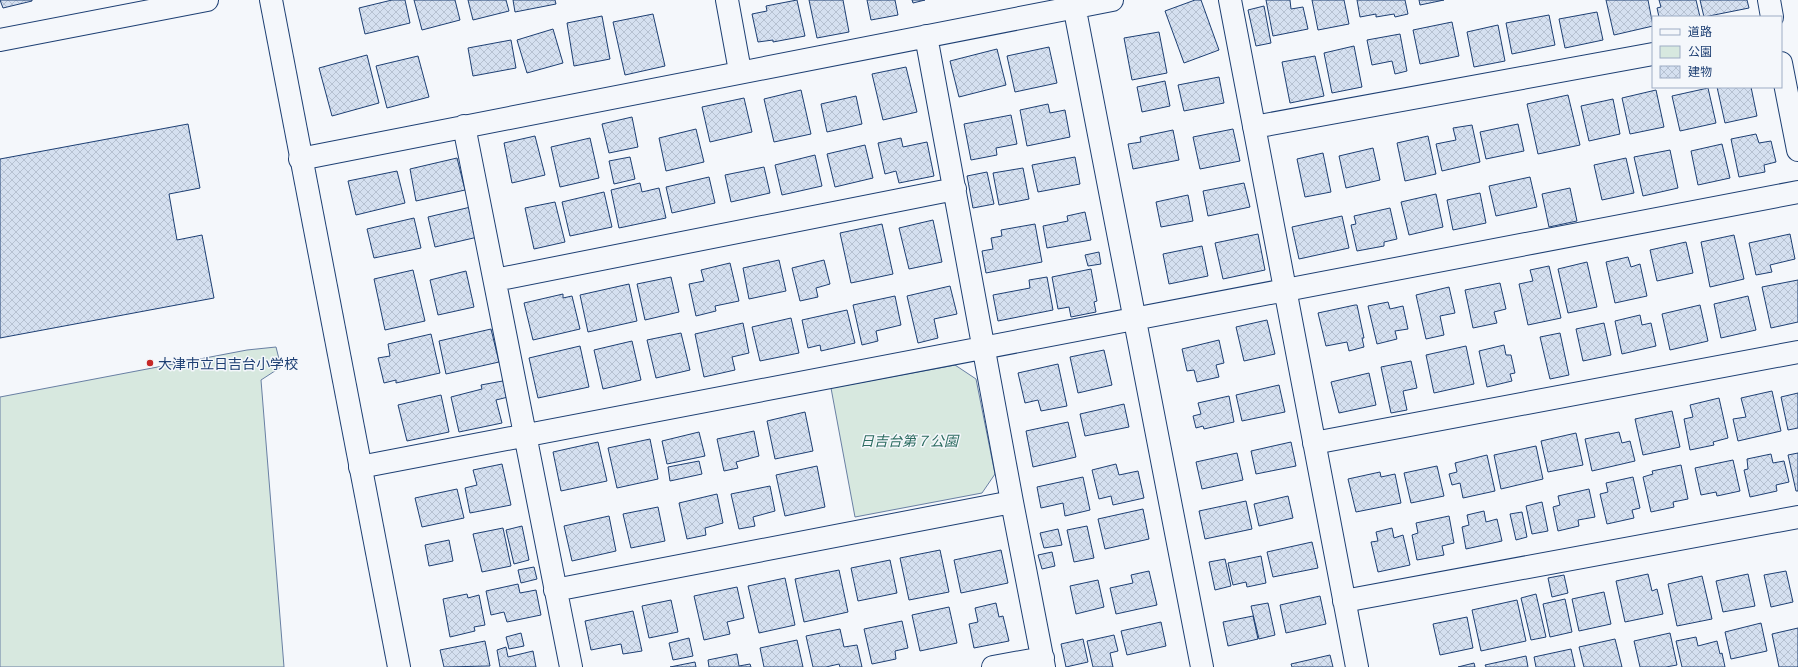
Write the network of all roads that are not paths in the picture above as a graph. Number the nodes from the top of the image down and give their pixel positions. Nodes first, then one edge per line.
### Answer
1 (207, 0) edge
2 (271, 0) edge
3 (727, 0) edge
4 (1112, 0) edge
5 (1230, 0) edge
6 (1768, 0) edge
7 (1074, 4) edge
8 (1772, 16) edge
9 (926, 36) junction
10 (0, 40) edge
11 (1652, 54) edge
12 (1782, 68) edge
13 (740, 71) junction
14 (464, 126) junction
15 (1254, 127) junction
16 (1798, 150) edge
17 (300, 159) junction
18 (955, 189) junction
19 (1798, 192) edge
20 (494, 280) junction
21 (1286, 290) junction
22 (1135, 319) junction
23 (985, 348) junction
24 (1798, 352) edge
25 (525, 436) junction
26 (1314, 443) junction
27 (360, 467) junction
28 (1012, 502) junction
29 (1798, 517) edge
30 (555, 590) junction
31 (1344, 601) junction
32 (1044, 662) edge
33 (399, 667) edge
34 (571, 667) edge
35 (993, 667) edge
36 (1202, 667) edge
37 (1357, 667) edge

1 - 10 street
2 - 17 street
3 - 13 street
4 - 7 street
5 - 15 street
6 - 8 street
7 - 9 street
7 - 22 street
9 - 13 street
9 - 18 street
11 - 15 street
12 - 16 street
13 - 14 street
14 - 17 street
14 - 20 street
15 - 21 street
17 - 27 street
18 - 20 street
18 - 23 street
19 - 21 street
20 - 25 street
21 - 22 street
21 - 26 street
22 - 23 street
22 - 36 street
23 - 25 street
23 - 28 street
24 - 26 street
25 - 27 street
25 - 30 street
26 - 31 street
27 - 33 street
28 - 30 street
28 - 32 street
29 - 31 street
30 - 34 street
31 - 37 street
32 - 35 street

